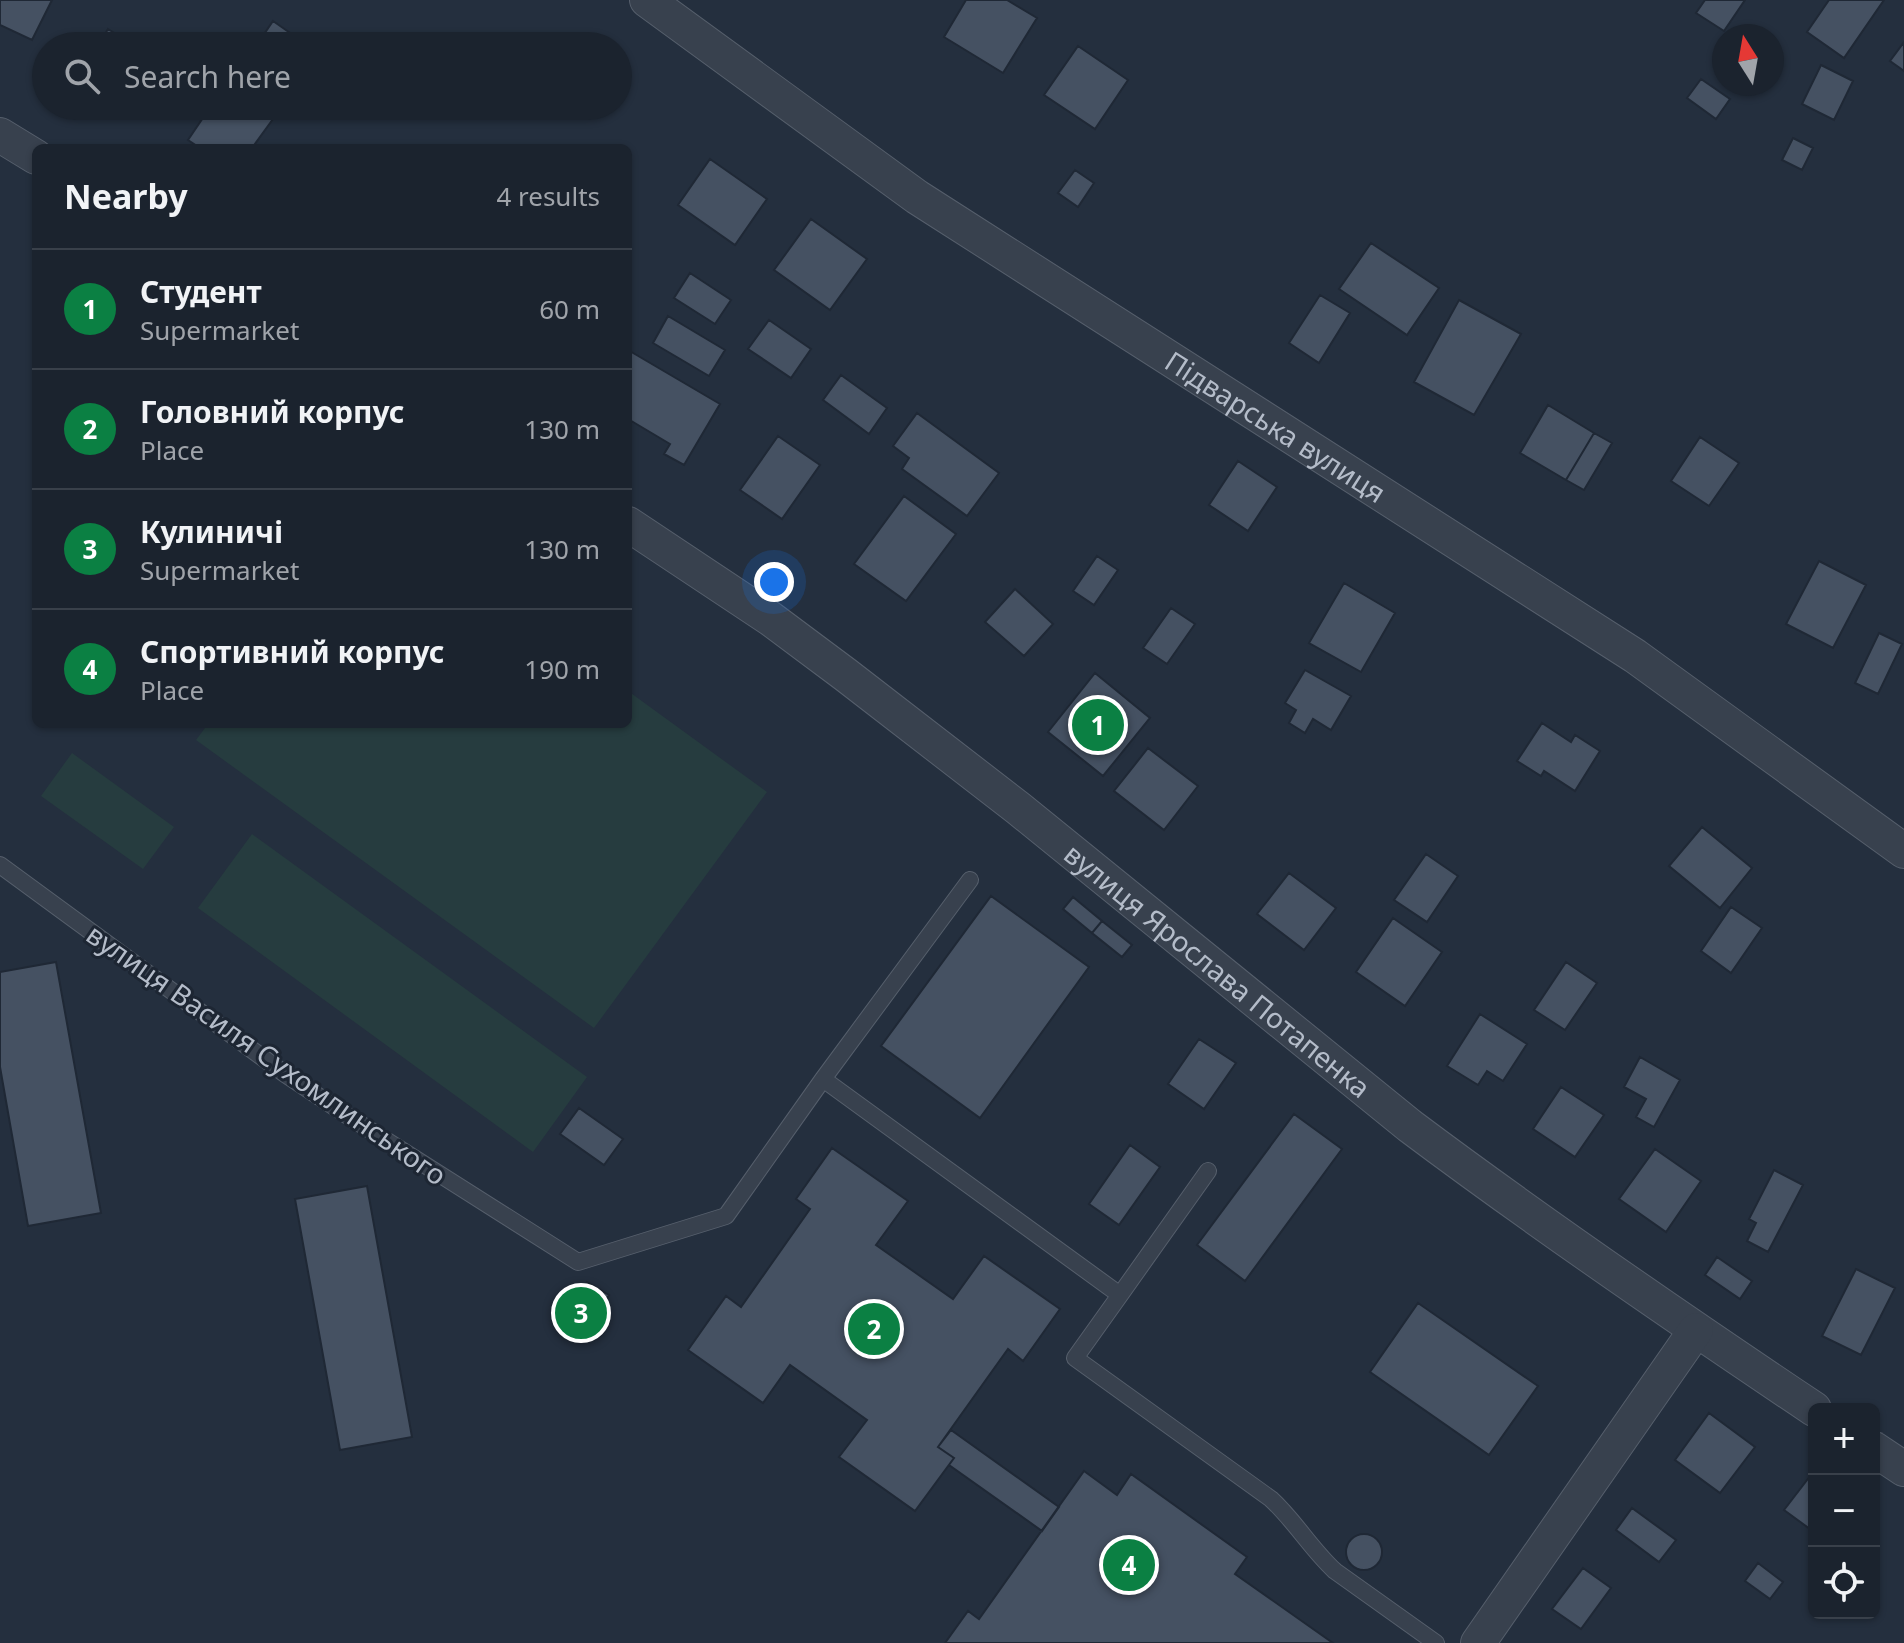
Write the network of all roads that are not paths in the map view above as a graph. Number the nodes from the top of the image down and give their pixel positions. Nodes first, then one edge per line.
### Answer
1 (647, 0) edge
2 (0, 135) edge
3 (32, 155) edge
4 (632, 527) edge
5 (1904, 851) edge
6 (0, 865) edge
7 (970, 880) dead end
8 (823, 1079) junction
9 (1208, 1171) dead end
10 (1120, 1295) junction
11 (1696, 1330) junction
12 (1808, 1405) edge
13 (1880, 1453) edge
14 (1904, 1469) edge
15 (1436, 1643) edge
16 (1478, 1643) edge

1 - 5 street, Підварська вулиця
2 - 3 street
4 - 11 street, вулиця Ярослава Потапенка
6 - 8 lane, вулиця Василя Сухомлинського
7 - 8 lane
8 - 10 lane
9 - 10 lane
10 - 15 lane
11 - 12 street, вулиця Ярослава Потапенка
11 - 16 street
13 - 14 street

